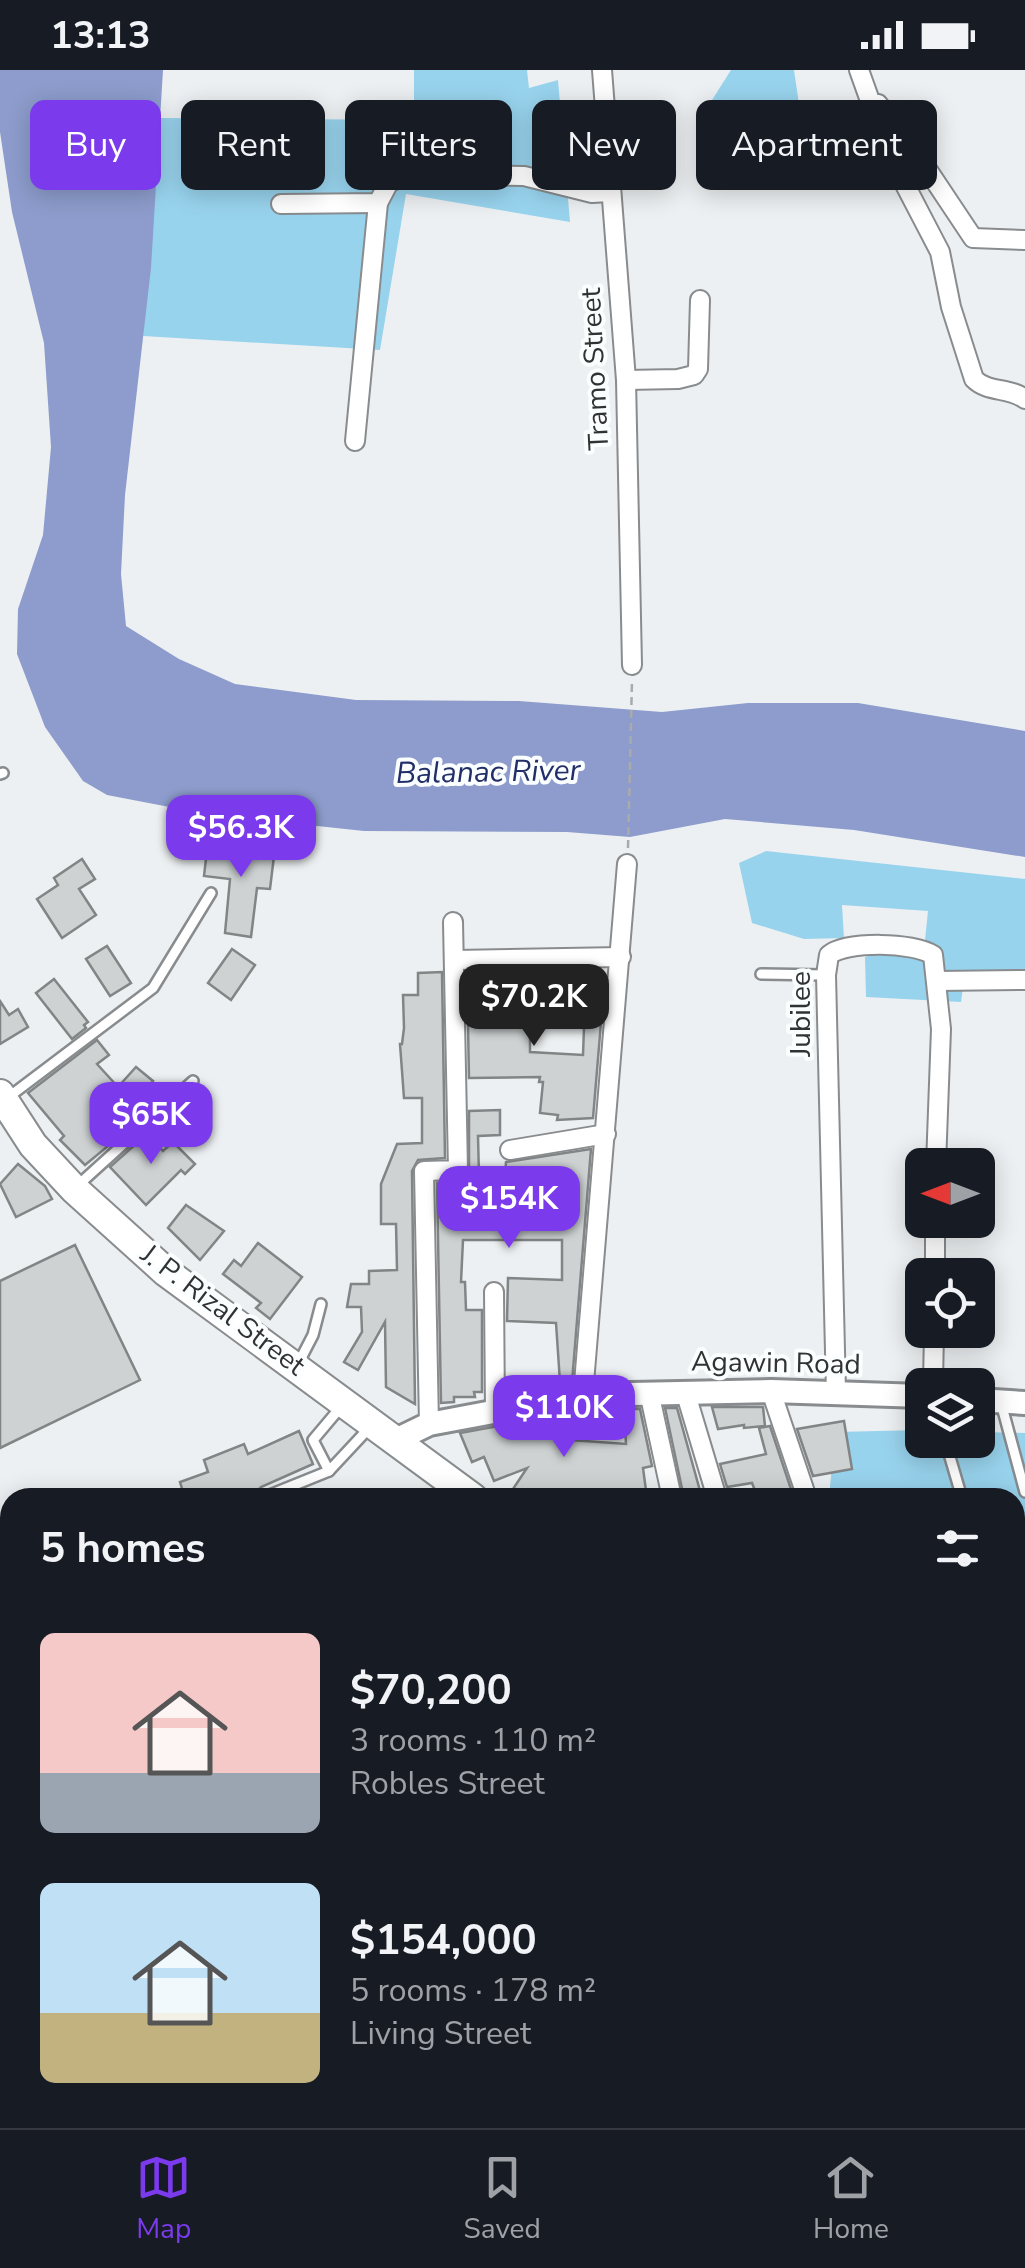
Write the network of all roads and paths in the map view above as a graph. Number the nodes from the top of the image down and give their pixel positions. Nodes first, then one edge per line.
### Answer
1 (602, 70) edge
2 (860, 70) edge
3 (871, 96) junction
4 (610, 192) junction
5 (378, 203) junction
6 (281, 204) dead end
7 (1025, 240) edge
8 (700, 300) dead end
9 (626, 380) junction
10 (1025, 399) edge
11 (356, 441) dead end
12 (632, 664) dead end
13 (631, 692) dead end
14 (627, 855) joint
15 (211, 892) dead end
16 (453, 922) dead end
17 (621, 957) junction
18 (454, 960) junction
19 (761, 974) dead end
20 (826, 975) junction
21 (1025, 980) edge
22 (937, 981) junction
23 (193, 1081) dead end
24 (2, 1097) edge
25 (606, 1134) junction
26 (937, 1148) edge
27 (510, 1150) dead end
28 (74, 1189) junction
29 (494, 1292) dead end
30 (322, 1304) dead end
31 (296, 1366) junction
32 (771, 1390) junction
33 (648, 1392) junction
34 (685, 1392) junction
35 (836, 1393) junction
36 (584, 1395) junction
37 (905, 1395) edge
38 (995, 1400) edge
39 (345, 1402) junction
40 (1025, 1403) edge
41 (495, 1412) junction
42 (995, 1415) edge
43 (374, 1423) junction
44 (429, 1424) junction
45 (396, 1440) junction
46 (950, 1458) edge
47 (329, 1472) junction
48 (288, 1488) edge
49 (460, 1488) edge
50 (670, 1488) edge
51 (715, 1488) edge
52 (804, 1488) edge
53 (959, 1488) edge
54 (1023, 1488) edge

1 - 4 street, Tramo Street
2 - 3 street
3 - 7 street
3 - 10 street
4 - 5 street
4 - 9 street, Tramo Street
5 - 6 street
5 - 11 street
8 - 9 street
9 - 12 street, Tramo Street
13 - 14 path
14 - 17 street
15 - 24 lane
16 - 18 street
17 - 18 street
17 - 25 street
18 - 44 street
19 - 20 lane
20 - 22 street, Jubilee
20 - 35 street, Jubilee
21 - 22 street
22 - 26 street
23 - 28 lane
24 - 28 main road, J. P. Rizal Street
25 - 27 street
25 - 36 street
28 - 31 main road, J. P. Rizal Street
29 - 41 street
30 - 31 lane
31 - 39 main road, J. P. Rizal Street
32 - 34 street, Agawin Road
32 - 35 street, Agawin Road
32 - 52 street
33 - 34 street, Agawin Road
33 - 36 street, Agawin Road
33 - 50 street
34 - 51 street
35 - 37 street, Agawin Road
36 - 41 street, Agawin Road
38 - 40 street
39 - 43 main road, J. P. Rizal Street
39 - 47 lane
41 - 44 street, Agawin Road
42 - 54 lane
43 - 45 main road, J. P. Rizal Street
43 - 47 lane
44 - 45 street, Agawin Road
45 - 49 main road, J. P. Rizal Street
46 - 53 lane
47 - 48 lane

